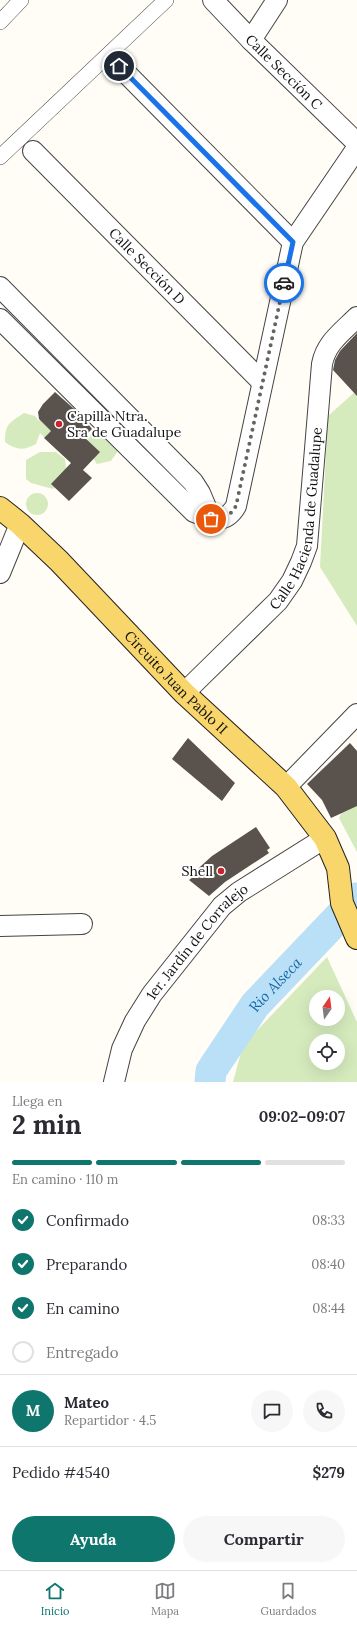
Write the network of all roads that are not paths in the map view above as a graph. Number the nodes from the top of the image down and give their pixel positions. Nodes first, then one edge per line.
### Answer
1 (21, 0) edge
2 (166, 0) edge
3 (213, 0) edge
4 (277, 0) edge
5 (0, 22) edge
6 (251, 40) junction
7 (119, 66) dead end
8 (357, 143) edge
9 (357, 148) edge
10 (33, 151) dead end
11 (0, 157) edge
12 (293, 242) junction
13 (0, 287) edge
14 (22, 309) junction
15 (357, 317) edge
16 (4, 322) edge
17 (262, 382) junction
18 (0, 508) edge
19 (211, 519) junction
20 (20, 524) junction
21 (0, 573) edge
22 (184, 694) junction
23 (357, 714) edge
24 (286, 787) junction
25 (325, 838) junction
26 (338, 868) junction
27 (357, 882) edge
28 (82, 924) dead end
29 (0, 926) edge
30 (357, 938) edge
31 (114, 1082) edge

1 - 5 street
2 - 11 street
3 - 6 street, Calle Sección C
4 - 6 street
6 - 8 street, Calle Sección C
7 - 12 street
9 - 12 street
10 - 17 street, Calle Sección D
12 - 17 street
13 - 14 street
14 - 16 street
14 - 19 street
15 - 22 street, Calle Hacienda de Guadalupe
16 - 19 street
17 - 19 street
18 - 20 main road, Circuito Juan Pablo II
20 - 21 street
20 - 22 main road, Circuito Juan Pablo II
22 - 24 main road, Circuito Juan Pablo II
23 - 24 street
24 - 25 main road, Circuito Juan Pablo II
25 - 26 main road, Circuito Juan Pablo II
25 - 31 street, 1er. Jardín de Corralejo
26 - 27 main road
26 - 30 main road, Circuito Juan Pablo II
28 - 29 street

